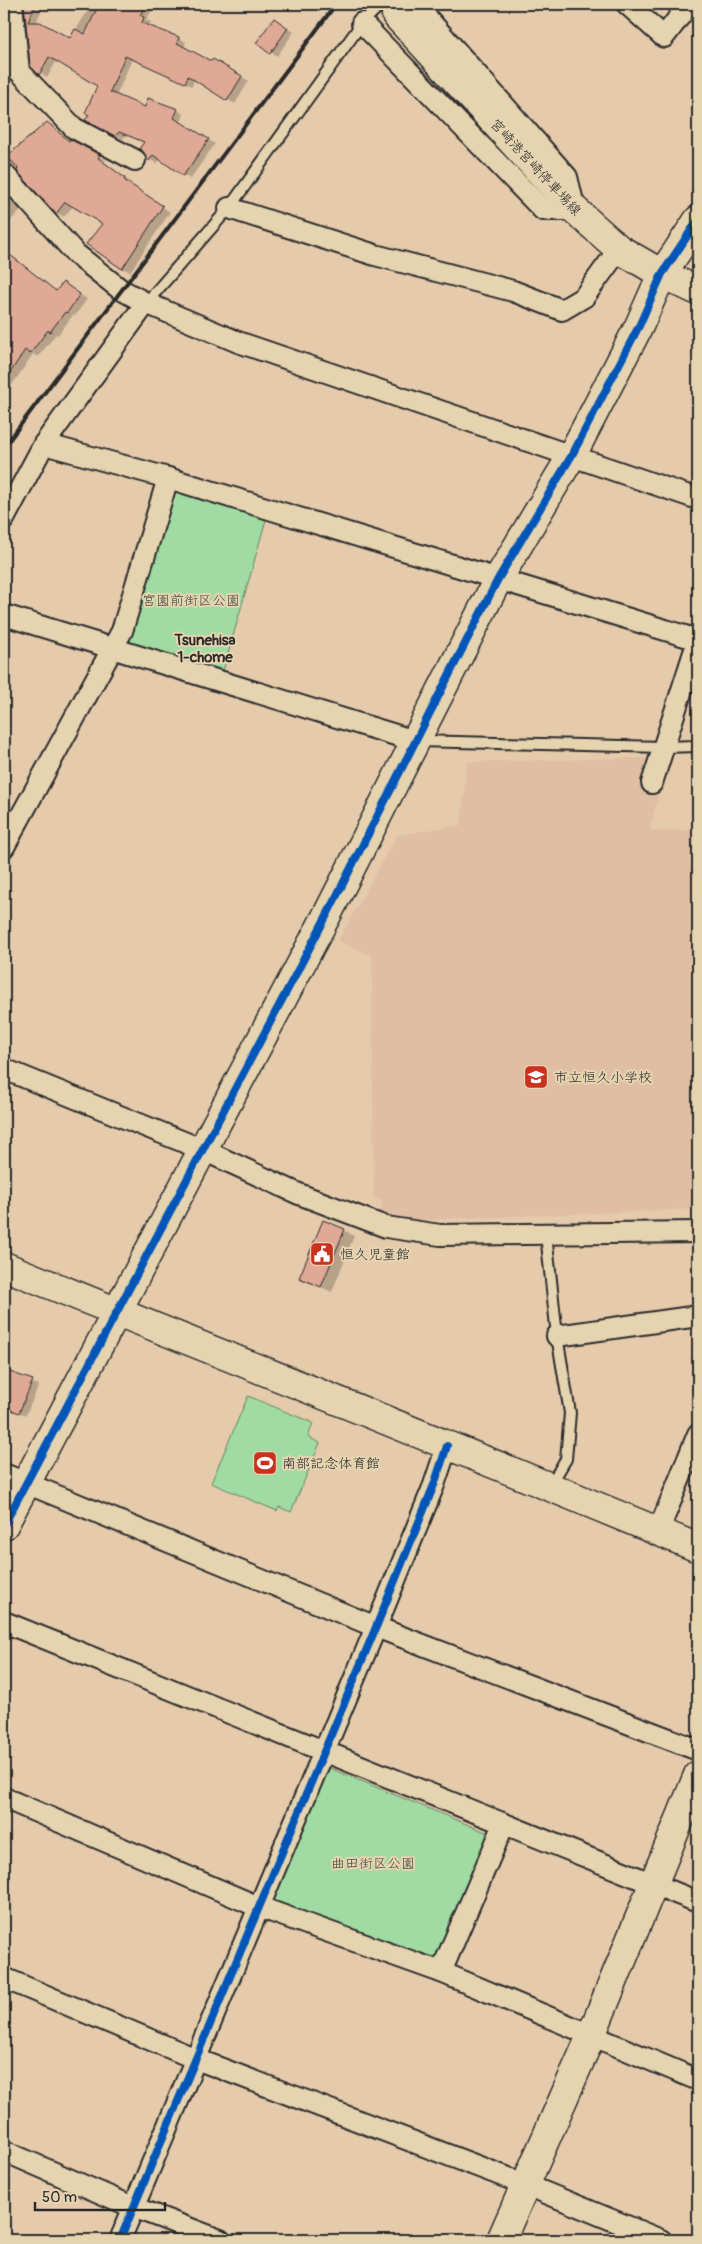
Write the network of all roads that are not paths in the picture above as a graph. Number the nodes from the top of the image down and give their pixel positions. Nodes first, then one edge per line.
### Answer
1 (12, 4) edge
2 (627, 4) edge
3 (689, 4) edge
4 (398, 7) edge
5 (362, 23) junction
6 (135, 160) dead end
7 (4, 174) edge
8 (229, 208) junction
9 (575, 210) junction
10 (698, 220) edge
11 (619, 249) junction
12 (662, 274) junction
13 (698, 291) edge
14 (146, 303) junction
15 (44, 444) junction
16 (572, 455) junction
17 (168, 478) junction
18 (698, 499) edge
19 (4, 519) edge
20 (498, 579) junction
21 (4, 615) edge
22 (698, 640) edge
23 (113, 648) junction
24 (415, 741) junction
25 (698, 746) edge
26 (663, 747) junction
27 (652, 783) dead end
28 (4, 847) edge
29 (4, 1069) edge
30 (201, 1149) junction
31 (698, 1232) edge
32 (546, 1234) junction
33 (4, 1266) edge
34 (118, 1312) junction
35 (698, 1316) edge
36 (557, 1336) junction
37 (698, 1434) edge
38 (447, 1446) junction
39 (15, 1479) edge
40 (550, 1486) junction
41 (4, 1525) edge
42 (658, 1532) junction
43 (698, 1548) edge
44 (4, 1622) edge
45 (376, 1627) junction
46 (698, 1750) edge
47 (322, 1752) junction
48 (698, 1775) edge
49 (4, 1798) edge
50 (504, 1824) junction
51 (654, 1883) junction
52 (698, 1902) edge
53 (259, 1907) junction
54 (441, 1972) junction
55 (4, 1978) edge
56 (591, 2036) junction
57 (196, 2059) junction
58 (698, 2080) edge
59 (4, 2151) edge
60 (524, 2184) junction
61 (133, 2207) junction
62 (120, 2240) edge
63 (220, 2240) edge
64 (501, 2240) edge
65 (661, 2240) edge

1 - 6 street
2 - 3 street
4 - 5 lane
4 - 9 street, 宮崎港宮崎停車場線
5 - 8 lane
5 - 9 street
7 - 14 street
8 - 11 street
8 - 14 lane
9 - 11 street, 宮崎港宮崎停車場線
10 - 12 street
11 - 12 street, 宮崎港宮崎停車場線
12 - 13 street, 宮崎港宮崎停車場線
12 - 16 street
14 - 15 street
14 - 16 street
15 - 17 street
15 - 19 street
16 - 18 street
16 - 20 street
17 - 20 street
17 - 23 street
20 - 22 street
20 - 24 street
21 - 23 street
22 - 26 street
23 - 24 street
23 - 28 street
24 - 26 lane
24 - 30 street
25 - 26 lane
26 - 27 street
29 - 30 street
30 - 32 street
30 - 34 street
31 - 32 street
32 - 36 lane
33 - 34 street
34 - 38 street
34 - 39 street
35 - 36 street
36 - 40 lane
37 - 42 street
38 - 40 street
38 - 45 street
39 - 41 street
39 - 45 street
40 - 42 street
42 - 43 street
44 - 47 street
45 - 46 street
45 - 47 street
47 - 50 street
47 - 53 street
48 - 51 street
49 - 53 street
50 - 51 street
50 - 54 street
51 - 52 street
51 - 56 street
53 - 54 street
53 - 57 street
54 - 56 street
55 - 57 street
56 - 58 street
56 - 60 street
57 - 60 street
57 - 61 street
59 - 61 street
60 - 64 street
60 - 65 street
61 - 62 street
61 - 63 street

